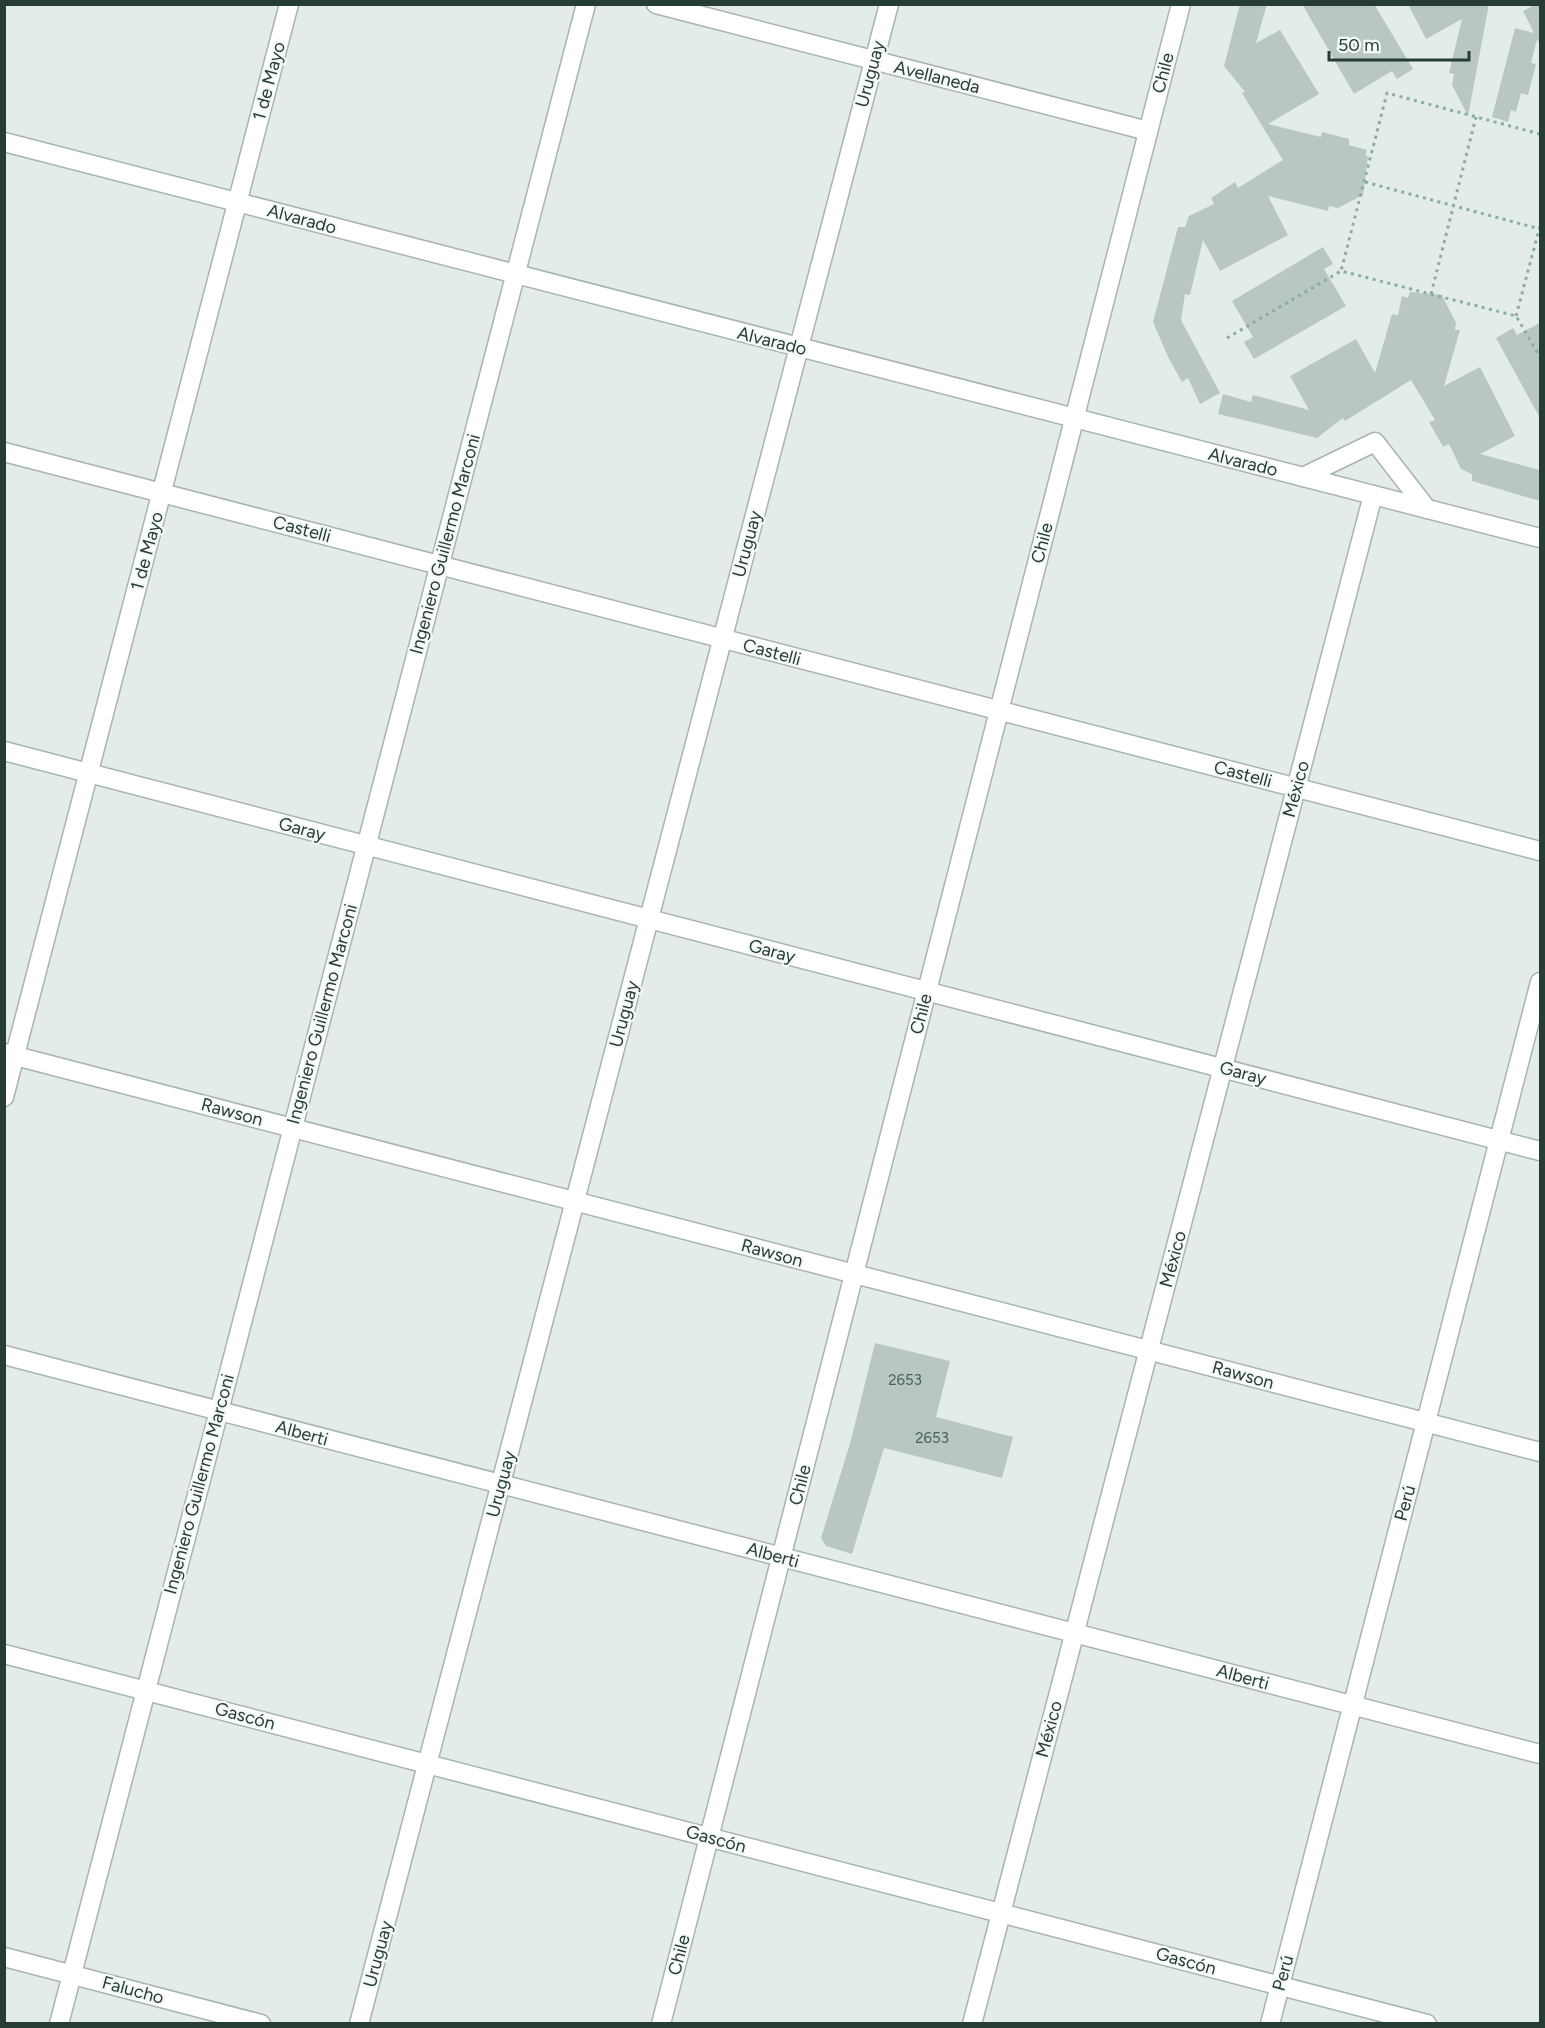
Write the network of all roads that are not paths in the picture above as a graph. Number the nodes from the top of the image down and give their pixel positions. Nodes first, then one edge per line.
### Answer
1 (289, 4) edge
2 (586, 4) edge
3 (656, 4) edge
4 (889, 4) edge
5 (1181, 4) edge
6 (874, 61) junction
7 (1148, 131) junction
8 (4, 142) edge
9 (237, 203) junction
10 (515, 275) junction
11 (799, 348) junction
12 (1074, 419) junction
13 (4, 452) edge
14 (1304, 477) junction
15 (162, 493) junction
16 (1373, 495) junction
17 (1428, 509) junction
18 (1540, 538) edge
19 (440, 565) junction
20 (722, 639) junction
21 (999, 710) junction
22 (4, 752) edge
23 (89, 773) junction
24 (1296, 787) junction
25 (366, 845) junction
26 (1540, 851) edge
27 (649, 919) junction
28 (1540, 982) edge
29 (927, 991) junction
30 (10, 1054) edge
31 (1222, 1068) junction
32 (4, 1098) edge
33 (293, 1128) junction
34 (1499, 1140) junction
35 (1540, 1151) edge
36 (575, 1201) junction
37 (854, 1274) junction
38 (1149, 1351) junction
39 (4, 1355) edge
40 (219, 1411) junction
41 (1426, 1422) junction
42 (1540, 1452) edge
43 (501, 1484) junction
44 (781, 1557) junction
45 (1075, 1633) junction
46 (4, 1654) edge
47 (146, 1690) junction
48 (1352, 1706) junction
49 (1540, 1754) edge
50 (427, 1764) junction
51 (709, 1837) junction
52 (1001, 1913) junction
53 (4, 1957) edge
54 (72, 1974) junction
55 (1280, 1985) junction
56 (59, 2024) edge
57 (261, 2024) edge
58 (359, 2024) edge
59 (662, 2024) edge
60 (972, 2024) edge
61 (1270, 2024) edge
62 (1427, 2024) edge

1 - 9 street, 1 de Mayo
2 - 10 street, Ingeniero Guillermo Marconi
3 - 6 street, Avellaneda
4 - 6 street, Uruguay
5 - 7 street, Chile
6 - 7 street, Avellaneda
6 - 11 street, Uruguay
7 - 12 street, Chile
8 - 9 street, Alvarado
9 - 10 street, Alvarado
9 - 15 street, 1 de Mayo
10 - 11 street, Alvarado
10 - 19 street, Ingeniero Guillermo Marconi
11 - 12 street, Alvarado
11 - 20 street, Uruguay
12 - 14 street, Alvarado
12 - 21 street, Chile
13 - 15 street, Castelli
14 - 16 street, Alvarado
14 - 17 street
15 - 19 street, Castelli
15 - 23 street, 1 de Mayo
16 - 17 street, Alvarado
16 - 24 street, México
17 - 18 street, Alvarado
19 - 20 street, Castelli
19 - 25 street, Ingeniero Guillermo Marconi
20 - 21 street, Castelli
20 - 27 street, Uruguay
21 - 24 street, Castelli
21 - 29 street, Chile
22 - 23 street, Garay
23 - 25 street, Garay
23 - 30 street, 1 de Mayo
24 - 26 street, Castelli
24 - 31 street, México
25 - 27 street, Garay
25 - 33 street, Ingeniero Guillermo Marconi
27 - 29 street, Garay
27 - 36 street, Uruguay
28 - 34 street, Perú
29 - 31 street, Garay
29 - 37 street, Chile
30 - 32 street, 1 de Mayo
30 - 33 street, Rawson
31 - 34 street, Garay
31 - 38 street, México
33 - 36 street, Rawson
33 - 40 street, Ingeniero Guillermo Marconi
34 - 35 street, Garay
34 - 41 street, Perú
36 - 37 street, Rawson
36 - 43 street, Uruguay
37 - 38 street, Rawson
37 - 44 street, Chile
38 - 41 street, Rawson
38 - 45 street, México
39 - 40 street, Alberti
40 - 43 street, Alberti
40 - 47 street, Ingeniero Guillermo Marconi
41 - 42 street, Rawson
41 - 48 street, Perú
43 - 44 street, Alberti
43 - 50 street, Uruguay
44 - 45 street, Alberti
44 - 51 street, Chile
45 - 48 street, Alberti
45 - 52 street, México
46 - 47 street, Gascón
47 - 50 street, Gascón
47 - 54 street, Ingeniero Guillermo Marconi
48 - 49 street, Alberti
48 - 55 street, Perú
50 - 51 street, Gascón
50 - 58 street, Uruguay
51 - 52 street, Gascón
51 - 59 street, Chile
52 - 55 street, Gascón
52 - 60 street, México
53 - 54 street, Falucho
54 - 56 street, Ingeniero Guillermo Marconi
54 - 57 street, Falucho
55 - 61 street, Perú
55 - 62 street, Gascón

